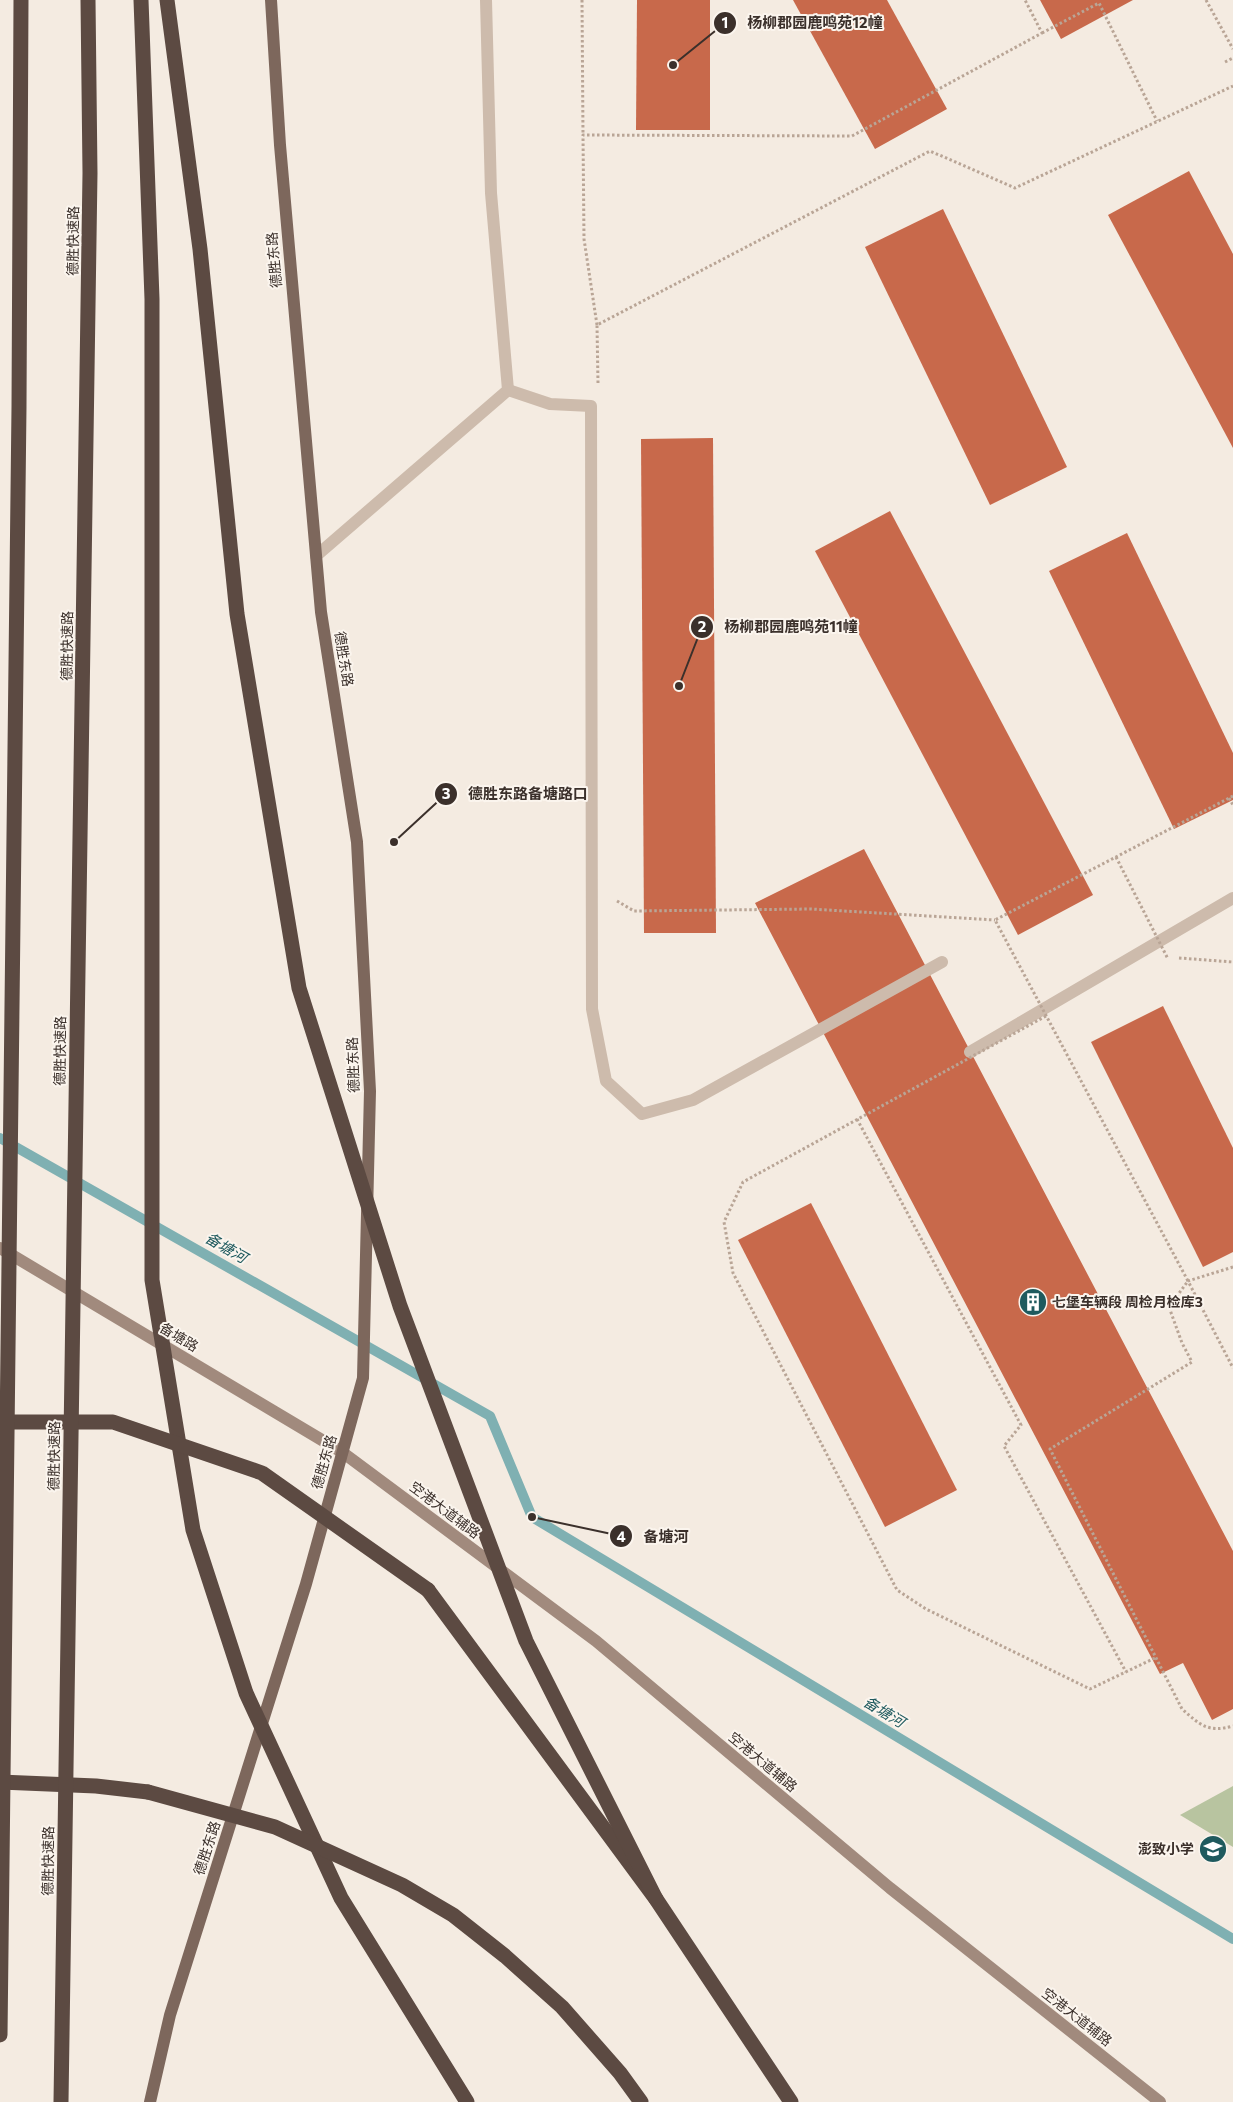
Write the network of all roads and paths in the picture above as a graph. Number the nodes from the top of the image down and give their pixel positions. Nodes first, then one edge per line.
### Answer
1 (21, 0) edge
2 (88, 0) edge
3 (141, 0) edge
4 (167, 0) edge
5 (271, 0) edge
6 (486, 0) edge
7 (582, 0) edge
8 (1025, 0) edge
9 (1206, 0) edge
10 (1042, 33) junction
11 (1233, 49) edge
12 (1233, 58) edge
13 (1225, 62) dead end
14 (1233, 86) edge
15 (1157, 121) junction
16 (583, 135) junction
17 (597, 325) junction
18 (598, 385) dead end
19 (508, 390) junction
20 (316, 556) junction
21 (1231, 797) edge
22 (1233, 805) edge
23 (1116, 857) junction
24 (613, 895) dead end
25 (1233, 898) edge
26 (995, 920) junction
27 (1168, 958) dead end
28 (942, 962) dead end
29 (1046, 1016) junction
30 (970, 1052) dead end
31 (857, 1119) junction
32 (0, 1248) edge
33 (1233, 1267) edge
34 (1188, 1280) junction
35 (1233, 1368) edge
36 (0, 1422) edge
37 (342, 1452) junction
38 (1155, 1658) junction
39 (1126, 1672) junction
40 (1233, 1726) edge
41 (0, 1782) edge
42 (656, 1898) junction
43 (0, 2035) edge
44 (61, 2102) edge
45 (150, 2102) edge
46 (467, 2102) edge
47 (641, 2102) edge
48 (790, 2102) edge
49 (1160, 2102) edge

1 - 43 highway, bridge
2 - 44 highway, 德胜快速路, bridge
3 - 46 highway, bridge
4 - 42 highway, bridge
5 - 20 main road, 德胜东路
6 - 19 street
7 - 16 path
8 - 10 path, bridge
9 - 11 path
10 - 15 path
10 - 16 path, bridge
12 - 13 path
14 - 15 path, bridge
15 - 17 path, bridge
16 - 17 path, bridge
17 - 18 path, bridge
19 - 20 street
19 - 28 street, bridge
20 - 37 main road, 德胜东路
21 - 22 path
21 - 23 path, bridge
23 - 26 path, bridge
23 - 27 path, bridge
24 - 26 path, bridge
25 - 30 street
26 - 29 path, bridge
29 - 31 path, bridge
29 - 34 path, bridge
31 - 39 path, bridge
31 - 39 path, bridge
32 - 37 main road, 备塘路
33 - 34 path
34 - 35 path
34 - 38 path, bridge
36 - 42 highway, bridge
37 - 45 main road, 德胜东路
37 - 49 main road, 空港大道辅路
38 - 39 path, bridge
38 - 40 path, bridge
41 - 47 highway, bridge
42 - 48 highway

